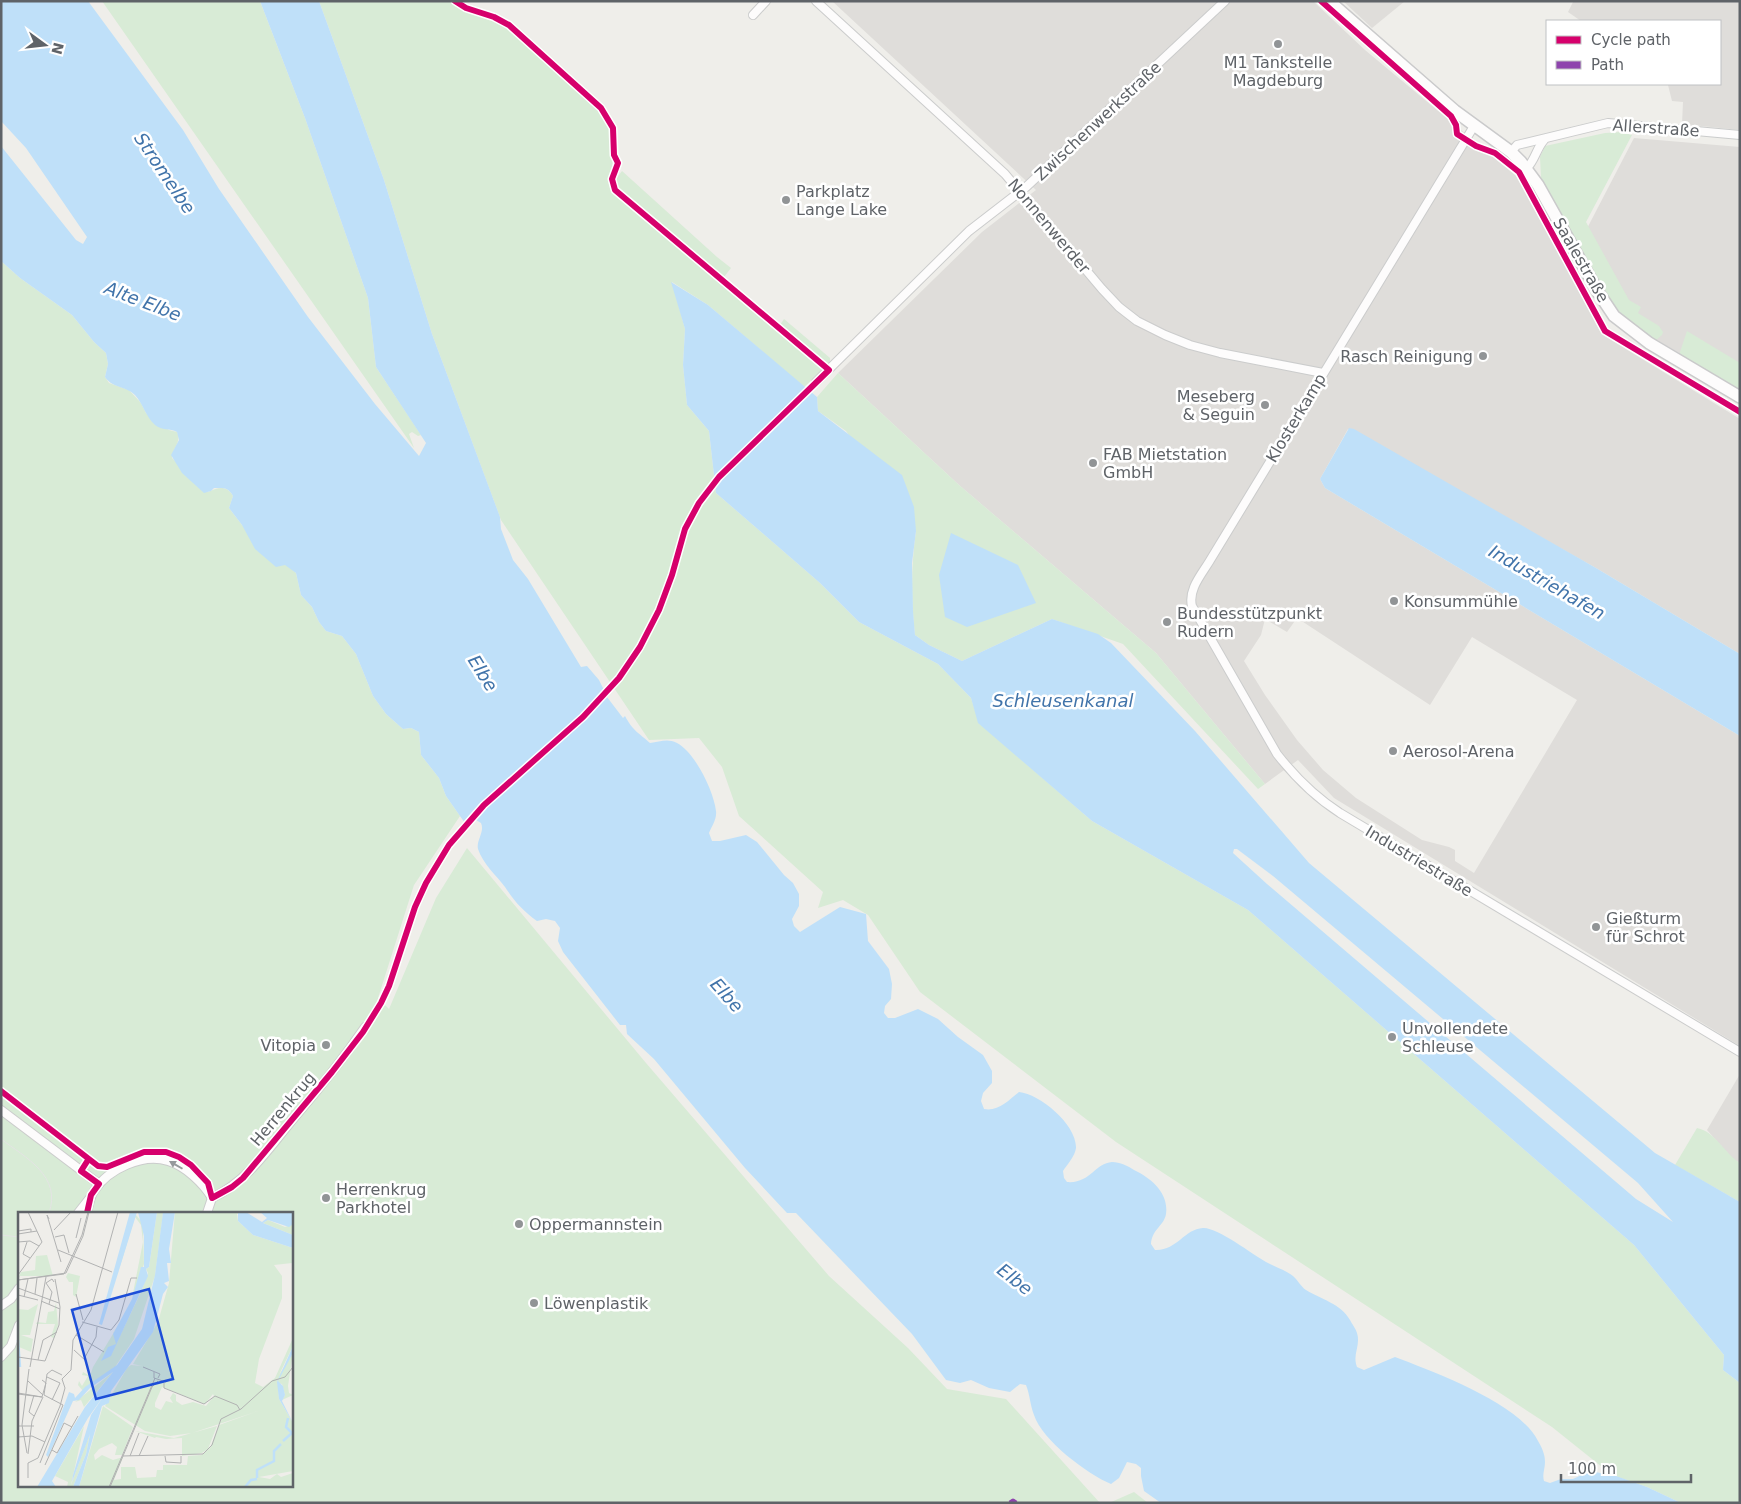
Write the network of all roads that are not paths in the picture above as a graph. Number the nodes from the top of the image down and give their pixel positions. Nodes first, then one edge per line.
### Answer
1 (766, 1) edge
2 (816, 1) edge
3 (1225, 1) edge
4 (1329, 1) edge
5 (752, 15) dead end
6 (1474, 126) junction
7 (1740, 135) edge
8 (1544, 140) junction
9 (1511, 152) junction
10 (1526, 169) junction
11 (1021, 192) junction
12 (1323, 373) junction
13 (816, 382) dead end
14 (1740, 397) edge
15 (1196, 584) joint
16 (366, 1028) dead end
17 (1740, 1052) edge
18 (1, 1110) edge
19 (99, 1184) junction
20 (91, 1196) junction
21 (212, 1198) junction
22 (79, 1212) edge
23 (87, 1212) edge
24 (207, 1212) edge
25 (18, 1289) edge
26 (1, 1306) edge
27 (18, 1328) edge
28 (1, 1357) edge

1 - 5 street
2 - 11 street, Nonnenwerder
3 - 11 street, Zwischenwerkstraße
4 - 6 main road, Saalestraße
6 - 9 main road, Saalestraße
6 - 12 street, Klosterkamp
7 - 8 street, Allerstraße
8 - 9 street, Allerstraße
8 - 10 street
9 - 10 main road, Saalestraße
10 - 14 main road, Saalestraße
11 - 12 street, Nonnenwerder
11 - 13 street, Zwischenwerkstraße
12 - 15 street, Klosterkamp
15 - 17 street, Industriestraße
16 - 21 street, Herrenkrug
18 - 19 street
19 - 20 street
21 -> 19 street
20 - 22 street
20 - 23 street
21 - 24 street
25 - 26 street
27 - 28 street

